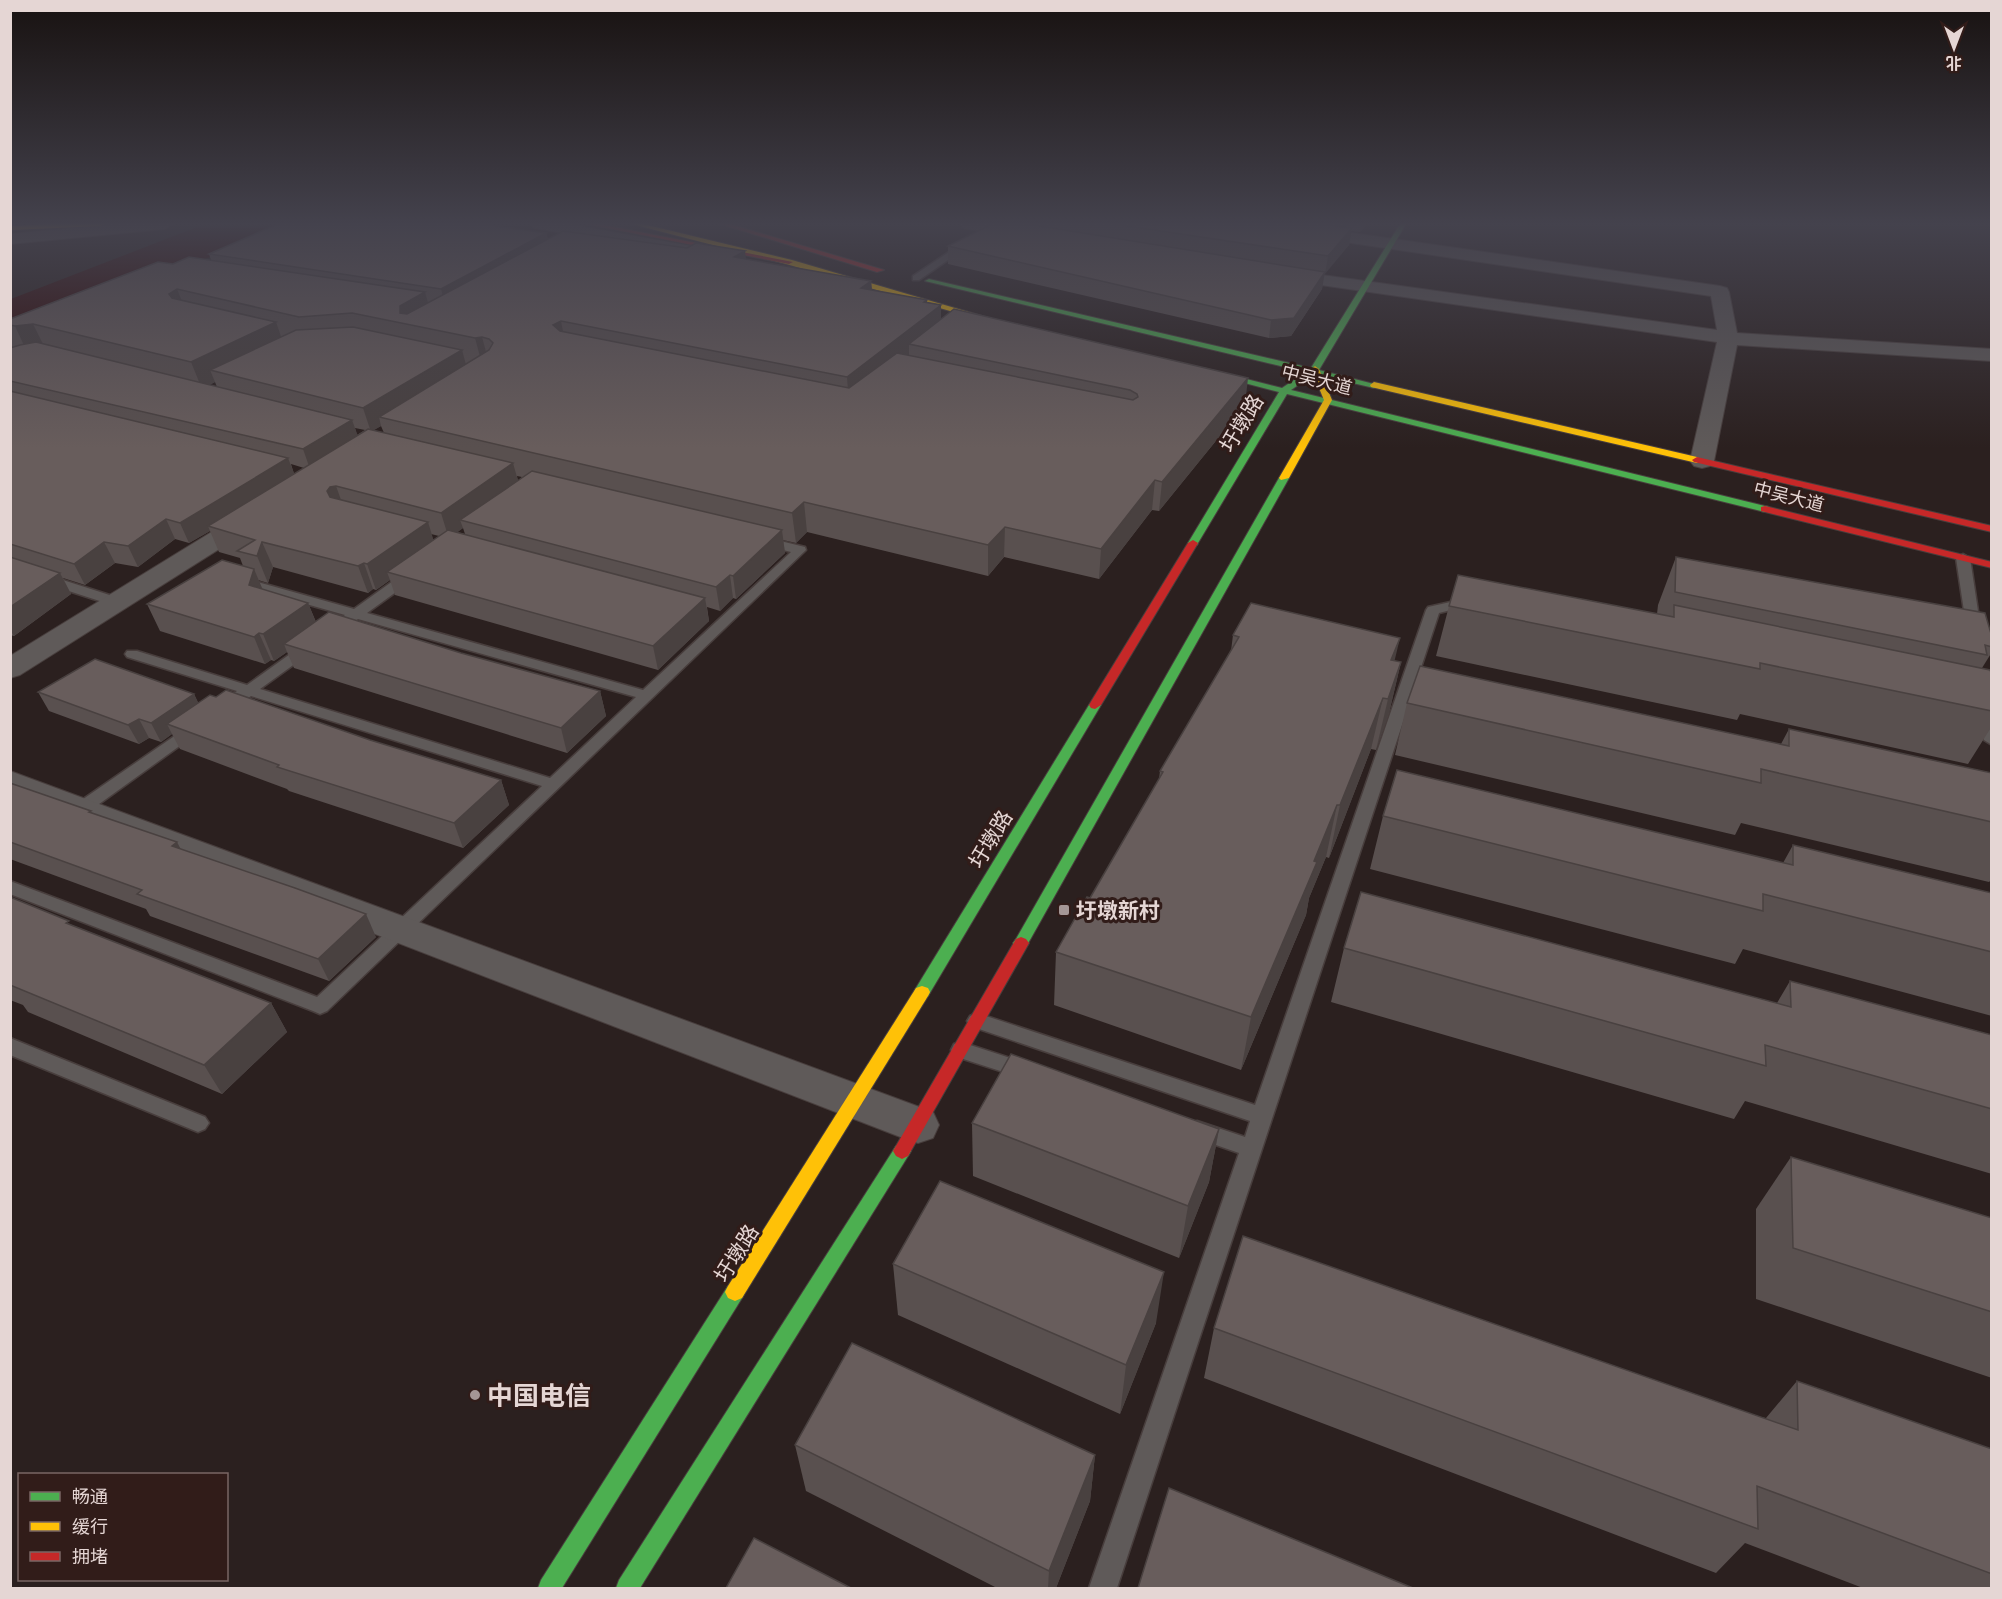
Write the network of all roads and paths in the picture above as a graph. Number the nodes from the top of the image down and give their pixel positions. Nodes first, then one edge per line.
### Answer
1 (911, 299) edge
2 (1006, 299) edge
3 (1358, 299) edge
4 (1441, 299) edge
5 (1721, 299) edge
6 (1006, 324) edge
7 (1728, 338) junction
8 (1992, 355) edge
9 (1194, 369) edge
10 (1315, 369) junction
11 (1285, 390) junction
12 (1328, 400) junction
13 (1702, 461) junction
14 (277, 502) edge
15 (1992, 529) edge
16 (754, 539) edge
17 (1963, 558) junction
18 (1992, 565) edge
19 (423, 566) edge
20 (10, 567) edge
21 (239, 581) edge
22 (117, 602) junction
23 (1490, 613) edge
24 (356, 614) junction
25 (1977, 650) edge
26 (132, 654) dead end
27 (10, 669) edge
28 (248, 690) junction
29 (647, 696) junction
30 (1984, 696) edge
31 (1964, 714) edge
32 (1987, 718) junction
33 (1992, 740) edge
34 (10, 781) edge
35 (553, 784) junction
36 (82, 808) junction
37 (10, 887) edge
38 (400, 929) junction
39 (977, 1021) junction
40 (10, 1046) edge
41 (961, 1050) junction
42 (1039, 1076) edge
43 (855, 1103) junction
44 (1261, 1116) junction
45 (198, 1123) dead end
46 (918, 1125) junction
47 (1184, 1125) edge
48 (1250, 1148) junction
49 (549, 1588) edge
50 (627, 1588) edge
51 (1103, 1588) edge

1 - 6 main road
2 - 10 main road, 中吴大道
3 - 10 main road
4 - 7 street
5 - 7 street
7 - 8 street
7 - 13 street
9 - 11 main road, 中吴大道
10 - 11 main road, 圩墩路
10 - 12 main road
10 - 13 main road, 中吴大道
11 - 12 main road, 中吴大道
11 - 43 main road, 圩墩路
12 - 17 main road, 中吴大道
12 - 39 main road
13 - 15 main road, 中吴大道
14 - 22 street
16 - 29 lane
17 - 18 main road, 中吴大道
17 - 25 lane
19 - 24 lane
20 - 22 lane
21 - 24 lane
22 - 27 street
23 - 44 lane
24 - 28 lane
24 - 29 lane
26 - 28 lane
28 - 35 lane
28 - 36 lane
29 - 35 lane
30 - 32 lane
31 - 32 lane
32 - 33 lane
34 - 36 street
35 - 38 lane
36 - 38 street
37 - 38 lane
38 - 43 street
39 - 41 main road
39 - 44 lane
40 - 45 lane
41 - 42 lane
41 - 46 main road
43 - 46 street
43 - 49 main road, 圩墩路
44 - 48 lane
46 - 50 main road
47 - 48 lane
48 - 51 lane

